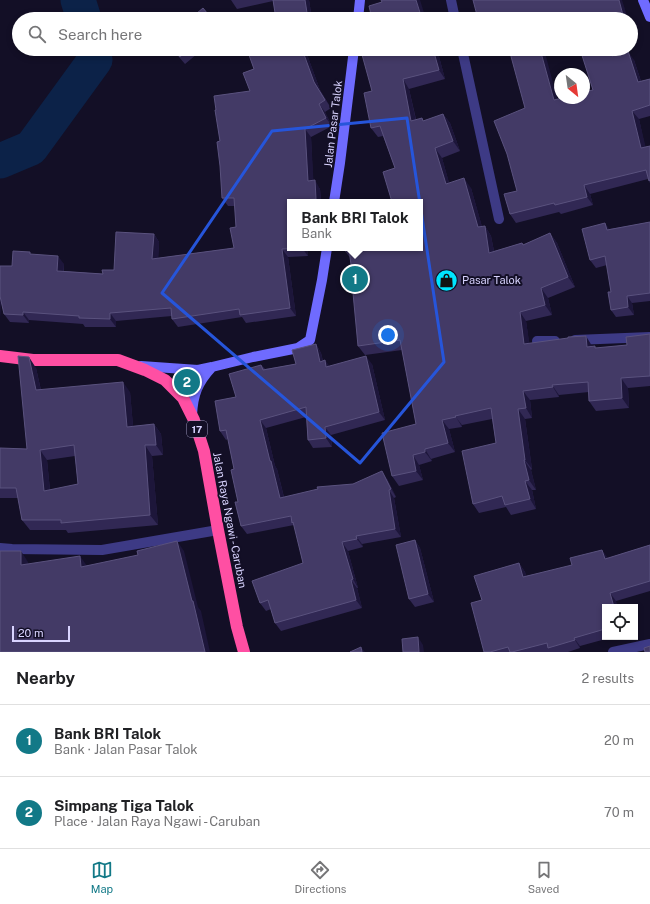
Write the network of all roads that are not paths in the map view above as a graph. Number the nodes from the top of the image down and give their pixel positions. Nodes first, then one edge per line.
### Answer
1 (360, 0) edge
2 (451, 0) edge
3 (644, 0) edge
4 (359, 12) edge
5 (454, 12) edge
6 (650, 17) edge
7 (353, 56) edge
8 (464, 56) edge
9 (334, 199) edge
10 (499, 219) dead end
11 (327, 251) edge
12 (650, 337) edge
13 (537, 341) edge
14 (0, 356) edge
15 (133, 366) junction
16 (212, 367) junction
17 (192, 415) junction
18 (218, 530) junction
19 (0, 548) edge
20 (650, 644) edge
21 (244, 652) edge
22 (613, 652) edge

1 - 4 main road
2 - 5 street
3 - 6 main road
7 - 9 main road, Jalan Pasar Talok
8 - 10 street
11 - 16 main road
12 - 13 street
14 - 15 highway, Jalan Raya Ngawi - Caruban / 17
15 - 16 main road
15 - 17 highway, Jalan Raya Ngawi - Caruban / 17
16 - 17 main road
17 - 18 highway, Jalan Raya Ngawi - Caruban / 17
18 - 19 street
18 - 21 highway, Jalan Raya Ngawi - Caruban / 17
20 - 22 street

